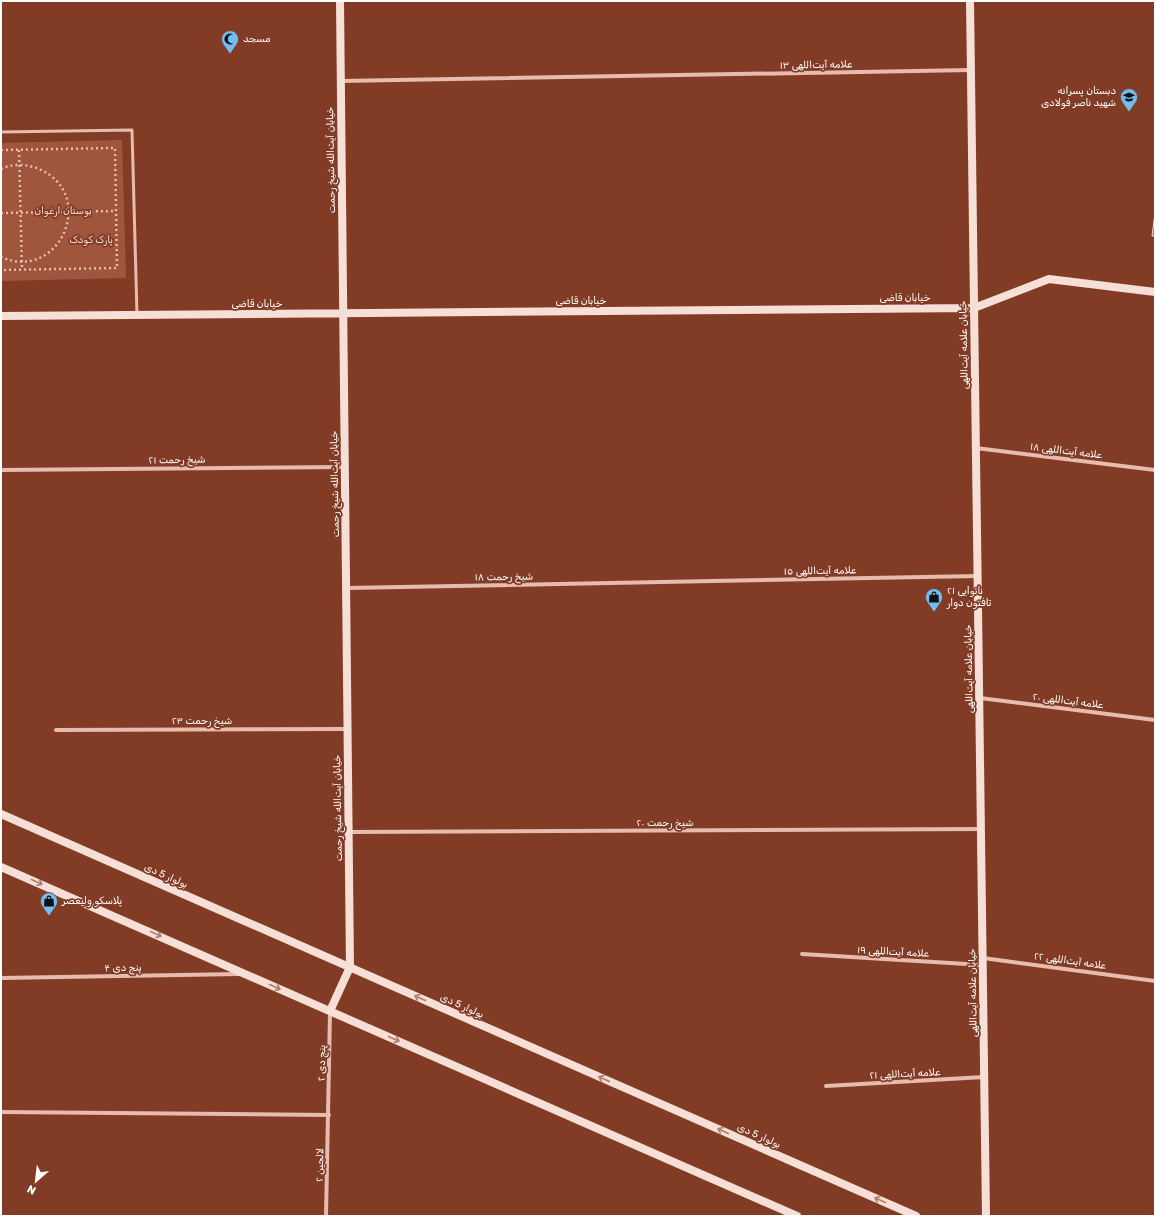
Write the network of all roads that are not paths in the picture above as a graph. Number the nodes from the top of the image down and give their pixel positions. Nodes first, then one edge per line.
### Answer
1 (340, 1) edge
2 (970, 1) edge
3 (971, 70) junction
4 (340, 81) junction
5 (1, 132) edge
6 (1155, 292) edge
7 (974, 308) junction
8 (343, 313) junction
9 (136, 315) junction
10 (1, 316) edge
11 (976, 448) junction
12 (344, 467) junction
13 (1, 470) edge
14 (1155, 470) edge
15 (978, 576) junction
16 (662, 582) joint
17 (346, 588) junction
18 (980, 698) junction
19 (1155, 720) edge
20 (347, 729) junction
21 (56, 730) dead end
22 (1, 814) edge
23 (981, 829) junction
24 (348, 832) junction
25 (1, 866) edge
26 (802, 954) dead end
27 (983, 961) junction
28 (350, 967) junction
29 (245, 974) junction
30 (1, 978) edge
31 (1155, 981) edge
32 (330, 1011) junction
33 (985, 1078) junction
34 (826, 1086) dead end
35 (1, 1112) edge
36 (329, 1115) junction
37 (326, 1216) edge
38 (797, 1216) edge
39 (916, 1216) edge
40 (986, 1216) edge

1 - 4 street, خیابان آیت‌الله شیخ رحمت
2 - 3 street, خیابان علامه آیت‌اللهی
3 - 4 street, علامه آیت‌اللهی ۱۳
3 - 7 street, خیابان علامه آیت‌اللهی
4 - 8 street, خیابان آیت‌الله شیخ رحمت
5 - 9 lane
6 - 7 street, خیابان قاضی
7 - 8 street, خیابان قاضی
7 - 11 street, خیابان علامه آیت‌اللهی
8 - 9 street, خیابان قاضی
8 - 12 street, خیابان آیت‌الله شیخ رحمت
9 - 10 street, خیابان قاضی
11 - 14 street, علامه آیت‌اللهی ۱۸
11 - 15 street, خیابان علامه آیت‌اللهی
12 - 13 street, شیخ رحمت ۲۱
12 - 17 street, خیابان آیت‌الله شیخ رحمت
15 - 16 street, علامه آیت‌اللهی ۱۵
15 - 18 street, خیابان علامه آیت‌اللهی
16 - 17 street, شیخ رحمت ۱۸
17 - 20 street, خیابان آیت‌الله شیخ رحمت
18 - 19 street, علامه آیت‌اللهی ۲۰
18 - 23 street, خیابان علامه آیت‌اللهی
20 - 21 street, شیخ رحمت ۲۳
20 - 24 street, خیابان آیت‌الله شیخ رحمت
22 - 28 street, بولوار 5 دی
23 - 24 street, شیخ رحمت ۲۰
23 - 27 street, خیابان علامه آیت‌اللهی
24 - 28 street, خیابان آیت‌الله شیخ رحمت
25 -> 29 street
26 - 27 street, علامه آیت‌اللهی ۱۹
27 - 31 street, علامه آیت‌اللهی ۲۲
27 - 33 street, خیابان علامه آیت‌اللهی
28 - 32 street
39 -> 28 street, بولوار 5 دی
29 - 30 street, پنج دی ۴
29 -> 32 street
32 - 36 street, پنج دی ۲
32 -> 38 street
33 - 34 street, علامه آیت‌اللهی ۲۱
33 - 40 street, خیابان علامه آیت‌اللهی
35 - 36 street
36 - 37 street, لالجین ۲

